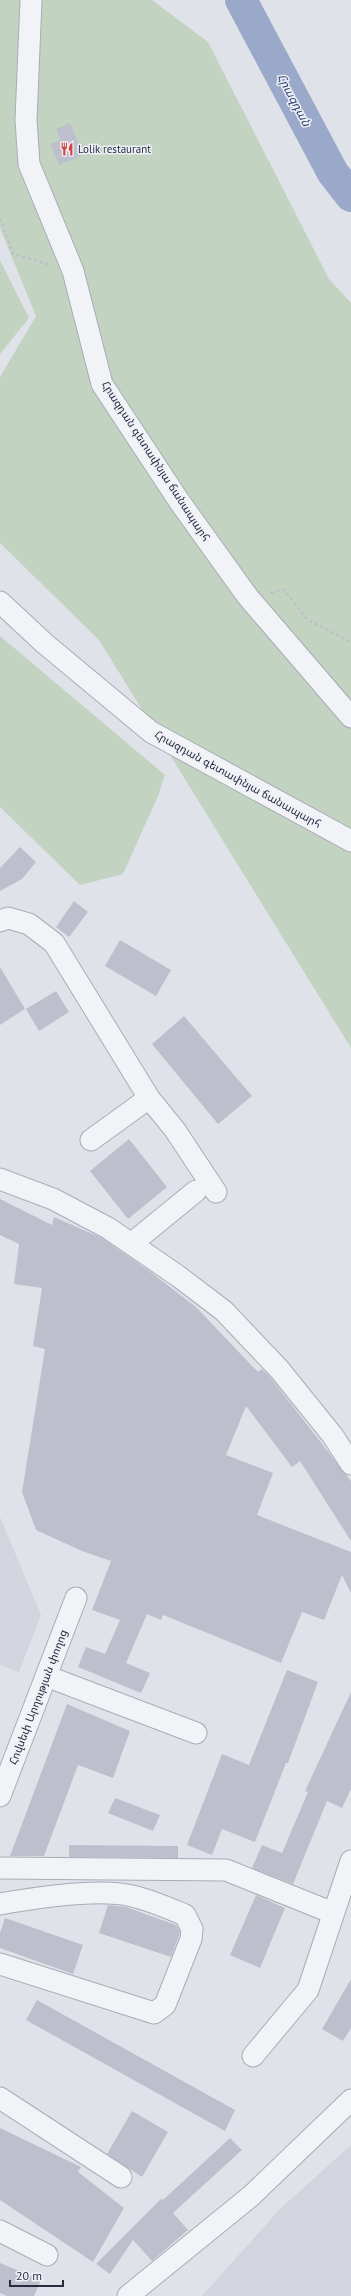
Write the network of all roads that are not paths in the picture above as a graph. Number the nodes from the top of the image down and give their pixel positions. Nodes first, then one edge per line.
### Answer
1 (31, 0) edge
2 (0, 602) edge
3 (351, 717) edge
4 (351, 841) edge
5 (0, 921) edge
6 (149, 1098) junction
7 (91, 1140) dead end
8 (0, 1179) edge
9 (131, 1244) junction
10 (351, 1464) edge
11 (76, 1598) dead end
12 (46, 1676) junction
13 (196, 1733) dead end
14 (0, 1796) edge
15 (351, 1860) edge
16 (0, 1868) edge
17 (0, 1904) edge
18 (333, 1913) junction
19 (0, 1964) edge
20 (253, 2056) dead end
21 (0, 2098) edge
22 (351, 2100) edge
23 (121, 2177) dead end
24 (0, 2231) edge
25 (47, 2255) dead end
26 (128, 2296) edge

1 - 3 street, Հրազդան գետափնյա ճանապարհ
2 - 4 street, Հրազդան գետափնյա ճանապարհ
5 - 6 street
6 - 7 street
6 - 9 street
8 - 9 street
9 - 10 street
11 - 12 street, Հովսեփ Արղության փողոց
12 - 13 street
12 - 14 street, Հովսեփ Արղության փողոց
15 - 18 street
16 - 18 street
17 - 19 street
18 - 20 street
21 - 23 street
22 - 26 street
24 - 25 street

